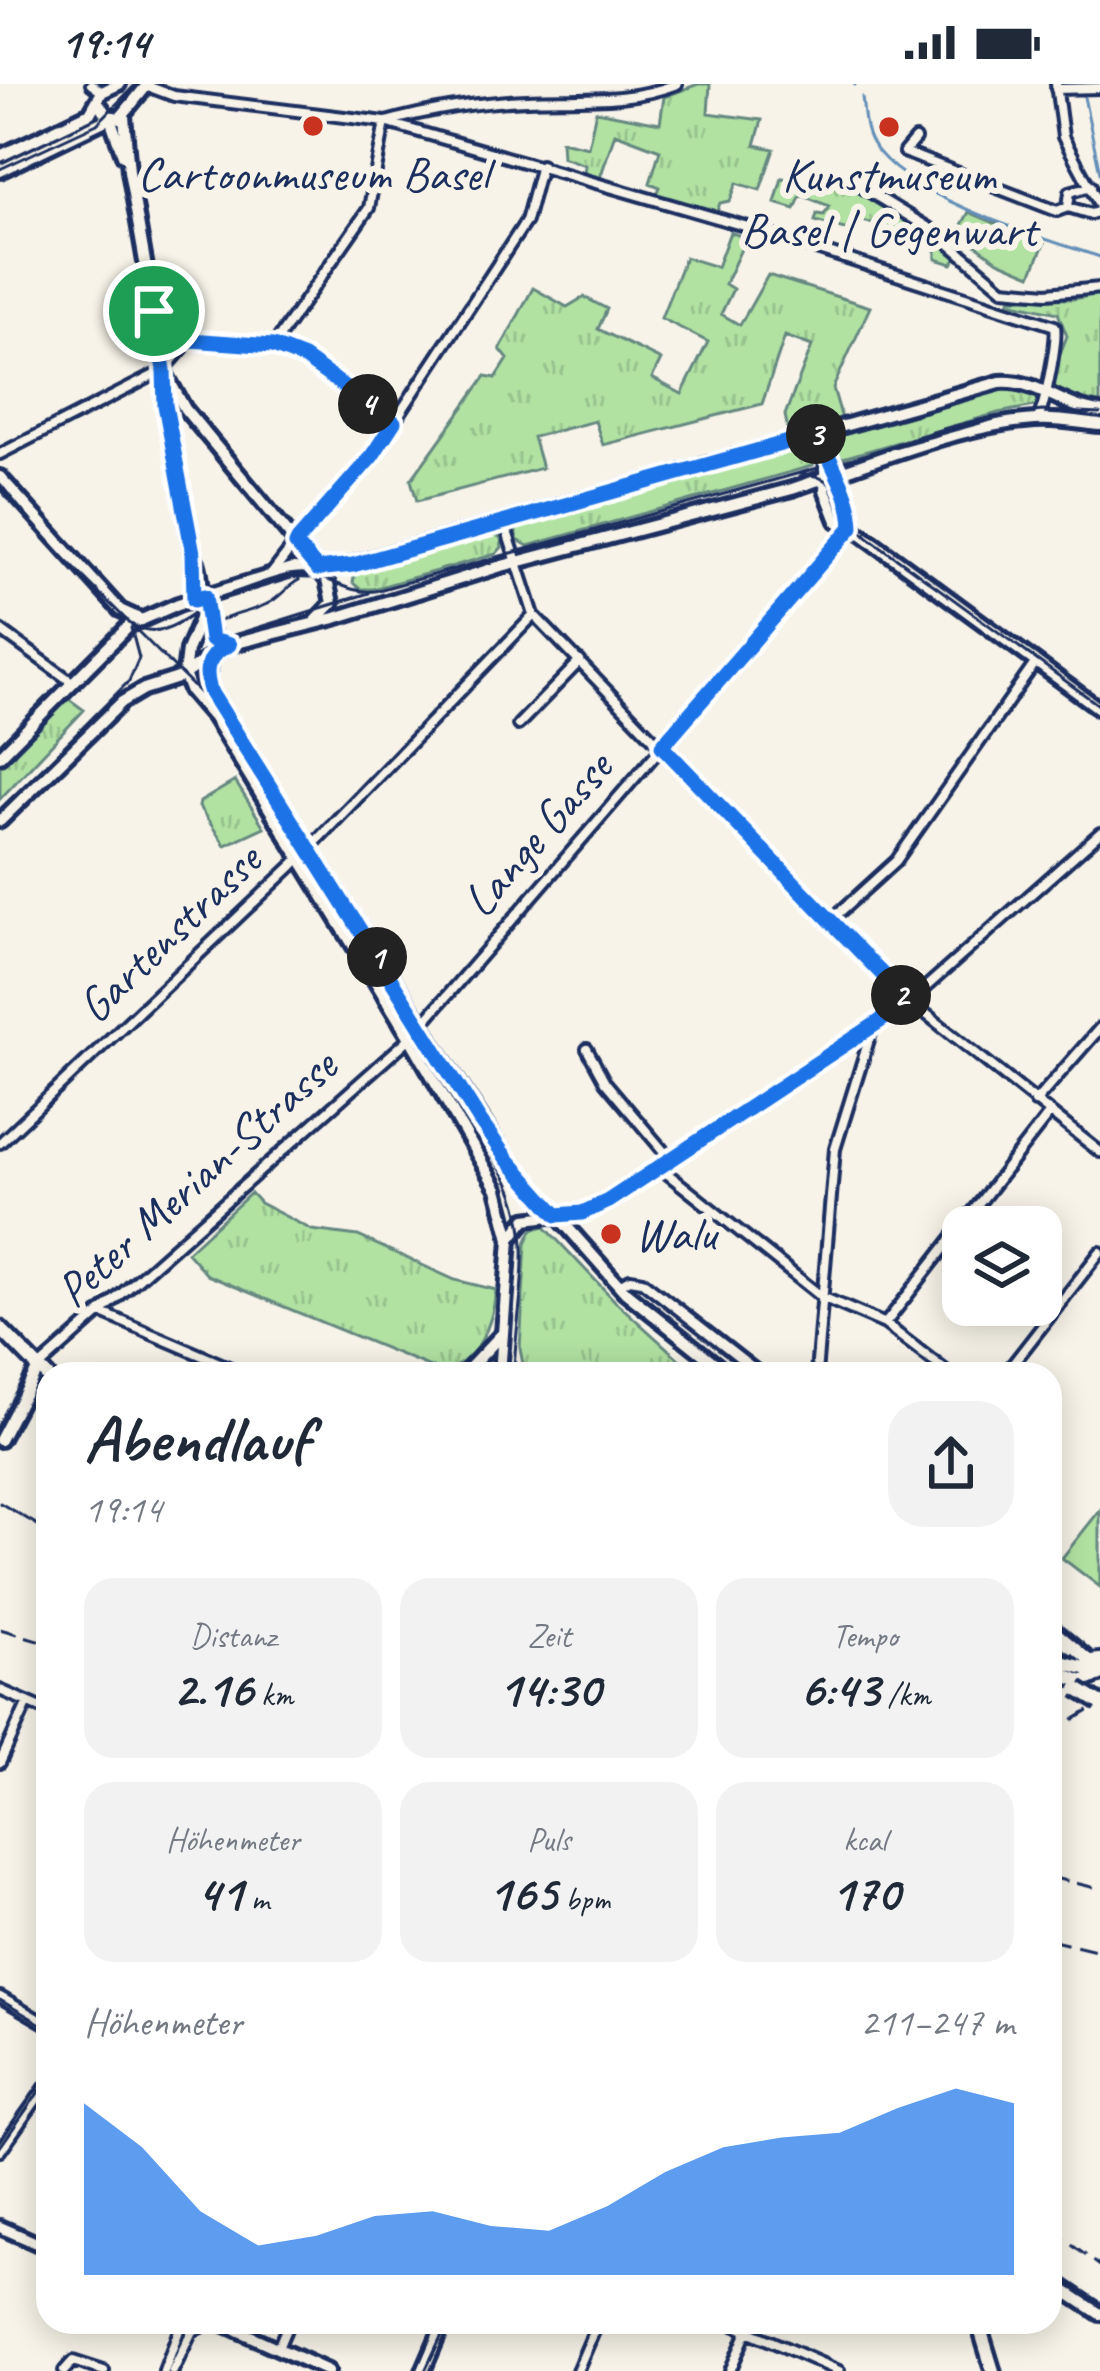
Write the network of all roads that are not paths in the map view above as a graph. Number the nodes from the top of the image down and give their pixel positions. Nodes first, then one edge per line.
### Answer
1 (677, 84) edge
2 (118, 85) edge
3 (147, 85) edge
4 (1056, 87) edge
5 (1100, 88) edge
6 (97, 92) edge
7 (131, 104) junction
8 (124, 116) junction
9 (110, 118) junction
10 (385, 122) junction
11 (915, 139) dead end
12 (0, 157) edge
13 (541, 165) junction
14 (0, 171) edge
15 (129, 171) junction
16 (853, 172) dead end
17 (1091, 186) junction
18 (1068, 208) junction
19 (1100, 208) edge
20 (1100, 288) edge
21 (1003, 289) junction
22 (997, 306) junction
23 (154, 311) junction
24 (190, 340) junction
25 (273, 346) junction
26 (164, 370) junction
27 (1041, 390) junction
28 (1100, 412) edge
29 (1037, 420) junction
30 (394, 422) junction
31 (1100, 425) edge
32 (199, 426) junction
33 (820, 433) junction
34 (173, 440) junction
35 (0, 454) edge
36 (830, 474) junction
37 (0, 477) edge
38 (504, 521) junction
39 (852, 527) junction
40 (296, 544) junction
41 (515, 562) junction
42 (317, 569) junction
43 (269, 578) junction
44 (201, 600) junction
45 (533, 616) junction
46 (142, 620) junction
47 (314, 622) junction
48 (0, 630) edge
49 (229, 645) junction
50 (212, 655) junction
51 (580, 662) junction
52 (1036, 662) junction
53 (184, 674) junction
54 (72, 682) junction
55 (1100, 709) edge
56 (518, 725) dead end
57 (662, 746) junction
58 (0, 757) edge
59 (0, 821) edge
60 (1100, 833) edge
61 (305, 854) junction
62 (830, 921) junction
63 (909, 1002) junction
64 (420, 1026) junction
65 (872, 1028) junction
66 (1100, 1028) edge
67 (410, 1038) junction
68 (587, 1049) dead end
69 (1035, 1102) junction
70 (1049, 1114) junction
71 (0, 1143) edge
72 (1100, 1152) edge
73 (671, 1160) junction
74 (659, 1167) junction
75 (557, 1215) junction
76 (510, 1239) junction
77 (1100, 1252) edge
78 (619, 1285) junction
79 (822, 1297) junction
80 (100, 1312) junction
81 (885, 1324) junction
82 (0, 1328) edge
83 (503, 1332) junction
84 (710, 1360) joint
85 (53, 1362) edge
86 (217, 1362) edge
87 (476, 1362) edge
88 (499, 1362) edge
89 (713, 1362) edge
90 (746, 1362) edge
91 (817, 1362) edge
92 (934, 1362) edge
93 (1014, 1362) edge
94 (36, 1366) edge
95 (36, 1384) edge
96 (0, 1440) edge
97 (1062, 1640) edge
98 (1095, 1663) edge
99 (1062, 1667) edge
100 (1062, 1677) edge
101 (2, 1689) edge
102 (28, 1702) junction
103 (1100, 1703) edge
104 (36, 1706) edge
105 (0, 1763) edge
106 (0, 1997) edge
107 (36, 2018) edge
108 (36, 2100) edge
109 (0, 2151) edge
110 (0, 2227) edge
111 (36, 2243) edge
112 (1062, 2289) edge
113 (1100, 2314) edge
114 (178, 2334) edge
115 (191, 2334) edge
116 (244, 2334) edge
117 (284, 2334) edge
118 (439, 2334) edge
119 (593, 2334) edge
120 (746, 2334) edge
121 (765, 2334) edge
122 (982, 2334) edge
123 (278, 2349) junction
124 (64, 2371) edge
125 (104, 2371) edge
126 (164, 2371) edge
127 (173, 2371) edge
128 (328, 2371) edge
129 (423, 2371) edge
130 (577, 2371) edge
131 (730, 2371) edge
132 (838, 2371) edge
133 (993, 2371) edge

1 - 10 street
2 - 6 main road
2 - 7 main road
3 - 7 main road
3 - 10 street
4 - 5 street
4 - 17 street
6 - 9 main road
6 - 12 main road
7 - 8 main road
8 - 9 main road
8 - 15 main road
9 - 14 main road
9 - 15 main road
10 - 13 street
10 - 25 street
11 - 18 street
13 - 22 street
13 - 30 street
15 - 23 main road
16 - 21 street
17 - 18 street
17 - 19 street
18 - 19 street
20 - 21 street
21 - 22 street
22 - 27 street
23 - 24 street
23 - 26 main road
24 - 25 street
24 - 26 street
25 - 30 street
26 - 32 main road
26 - 34 main road
26 - 35 street
27 - 28 main road
27 - 29 street
27 - 33 main road
29 - 31 main road
29 - 36 main road
30 - 40 street
32 - 34 main road
32 - 40 main road
33 - 36 main road
33 - 38 main road
34 - 44 main road
36 - 39 main road
36 - 39 main road
36 - 41 main road
37 - 46 main road
38 - 41 street
38 - 42 main road
39 - 52 main road
39 - 57 street, Lange Gasse
40 - 42 main road
40 - 43 street
41 - 45 street
41 - 47 main road
42 - 43 main road
42 - 47 main road
43 - 44 main road
44 - 46 main road
44 - 49 main road
44 - 53 main road
45 - 51 street
45 - 61 street, Gartenstrasse
46 - 54 main road
47 - 49 main road
48 - 54 street
49 - 50 main road
50 - 53 main road
50 - 61 main road
51 - 56 street
51 - 57 street
52 - 55 main road
52 - 62 street
53 - 59 main road
53 - 61 main road
54 - 58 main road
57 - 62 street
57 - 64 street, Lange Gasse
60 - 63 street
61 - 64 main road
61 - 67 main road
61 - 71 street, Gartenstrasse
62 - 63 street
63 - 65 street
63 - 69 street
64 - 67 street, Lange Gasse
64 - 75 main road
65 - 73 street
65 - 79 street
66 - 69 street
67 - 76 main road
67 - 80 street, Peter Merian-Strasse
68 - 73 street
69 - 70 street
70 - 72 street
70 - 81 street
73 - 74 street
74 - 75 street
74 - 79 street
75 - 76 main road
75 - 78 main road
76 - 83 main road
77 - 93 street
78 - 84 main road
78 - 90 street
79 - 81 street
79 - 91 street
80 - 85 street, Peter Merian-Strasse
80 - 86 street
81 - 92 street
82 - 94 main road
83 - 87 main road
83 - 88 main road
84 - 89 main road
95 - 96 main road, Peter Merian-Strasse
97 - 98 main road
98 - 99 main road
100 - 103 main road, bridge
101 - 102 street
102 - 104 street
102 - 105 street
106 - 107 street
108 - 109 street
110 - 111 main road
112 - 113 main road
114 - 126 street
115 - 127 street
116 - 123 main road
117 - 123 street
118 - 129 main road
119 - 130 street
120 - 131 street
121 - 132 street
122 - 133 main road
123 - 128 main road
124 - 125 street

